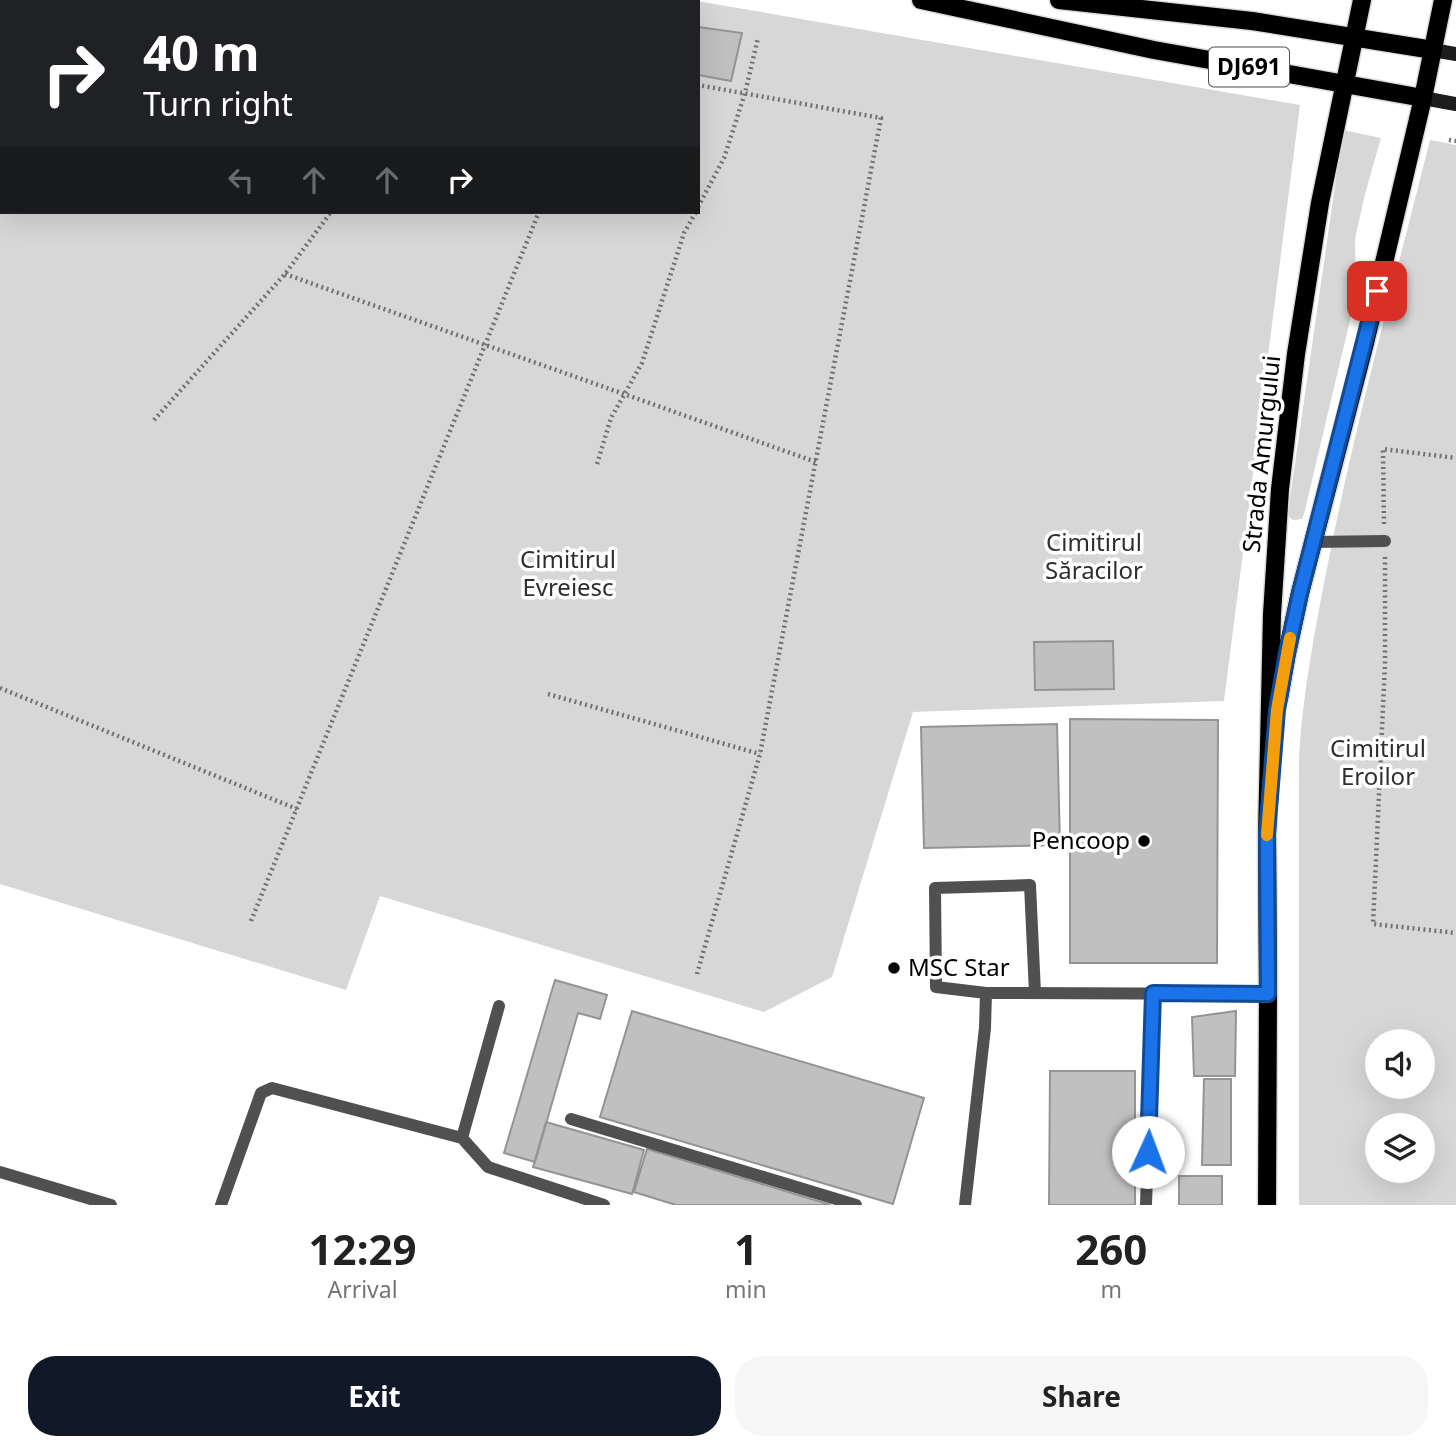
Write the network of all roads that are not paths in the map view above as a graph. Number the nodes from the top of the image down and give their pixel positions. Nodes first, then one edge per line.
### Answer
1 (921, 0) edge
2 (1059, 0) edge
3 (1362, 0) edge
4 (1443, 0) edge
5 (1164, 6) edge
6 (1355, 37) junction
7 (1433, 50) junction
8 (1456, 54) edge
9 (1344, 83) junction
10 (1423, 98) junction
11 (1456, 104) edge
12 (1385, 541) road end
13 (1313, 542) junction
14 (1267, 834) junction
15 (986, 993) junction
16 (1035, 993) junction
17 (1153, 993) junction
18 (1268, 994) junction
19 (499, 1006) dead end
20 (571, 1119) dead end
21 (462, 1138) junction
22 (0, 1172) edge
23 (111, 1205) edge
24 (221, 1205) edge
25 (604, 1205) edge
26 (856, 1205) edge
27 (965, 1205) edge
28 (1146, 1205) edge
29 (1267, 1205) edge

1 - 9 main road, DJ691
2 - 5 main road, DJ691
3 - 6 main road, Strada Amurgului
4 - 7 main road, Strada Amurgului
5 - 6 main road, DJ691
6 - 7 main road, DJ691
6 - 9 main road, Strada Amurgului
7 - 8 main road, DJ691
7 - 10 main road, Strada Amurgului
9 - 10 main road, DJ691
9 - 14 main road, Strada Amurgului
10 - 11 main road, DJ691
10 - 13 main road, Strada Amurgului
12 - 13 lane
13 - 14 main road, Strada Amurgului
14 - 18 main road, Strada Amurgului
15 - 16 lane
15 - 16 lane
15 - 27 lane
16 - 17 lane
17 - 18 lane
17 - 28 lane
18 - 29 main road, Strada Amurgului
19 - 21 lane
20 - 26 lane
21 - 24 lane
21 - 25 lane
22 - 23 lane

